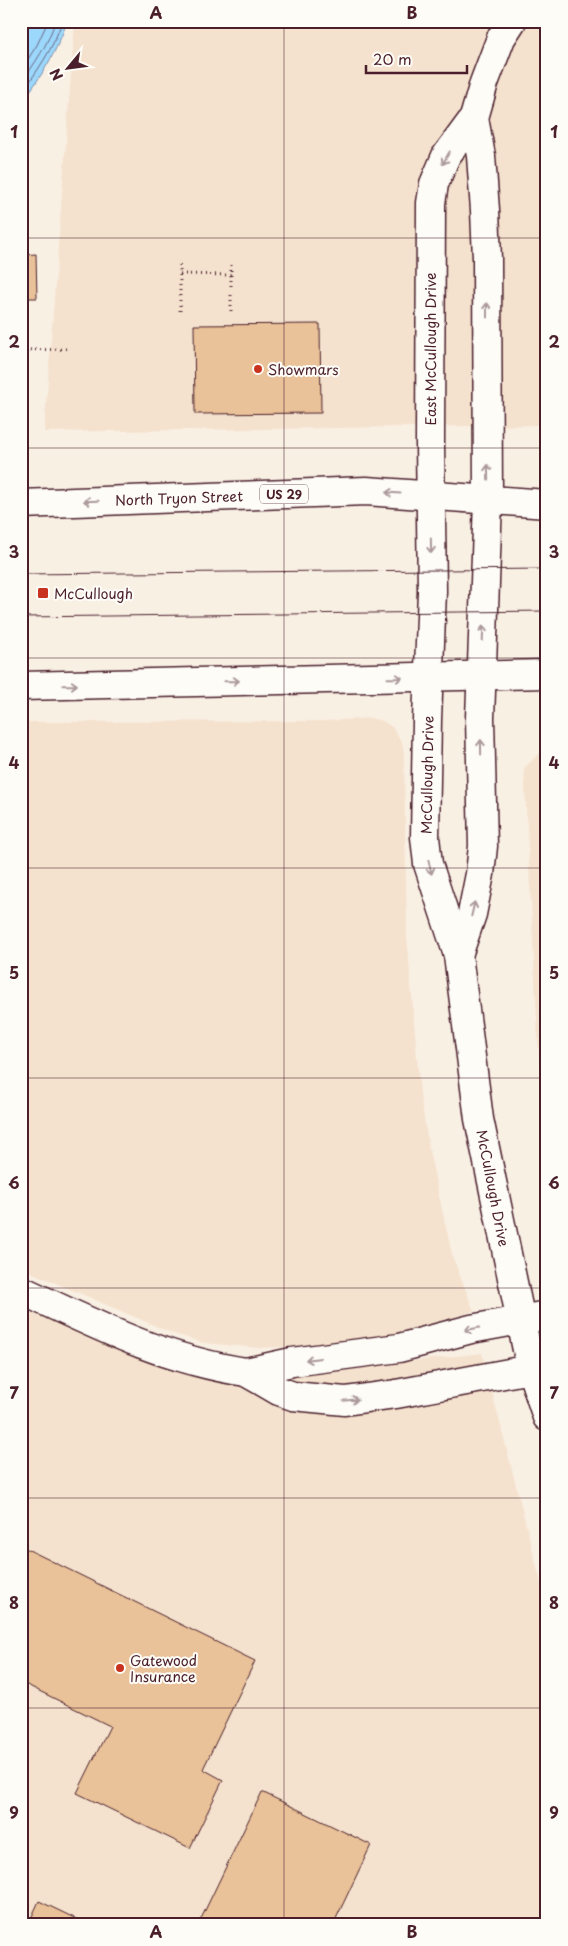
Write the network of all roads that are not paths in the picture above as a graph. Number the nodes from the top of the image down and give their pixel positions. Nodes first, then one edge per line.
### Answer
1 (512, 21) edge
2 (474, 118) junction
3 (430, 496) junction
4 (488, 501) junction
5 (21, 504) edge
6 (547, 504) edge
7 (432, 591) joint
8 (485, 591) joint
9 (547, 674) edge
10 (482, 676) junction
11 (429, 677) junction
12 (21, 686) edge
13 (458, 955) junction
14 (21, 1290) edge
15 (547, 1315) edge
16 (520, 1320) junction
17 (539, 1367) edge
18 (246, 1372) junction
19 (547, 1417) edge

1 - 2 street, East McCullough Drive
2 -> 3 street, East McCullough Drive
4 -> 2 street, East McCullough Drive
3 - 4 street, North Tryon Street / US 29
3 -> 5 street, North Tryon Street / US 29
3 -> 7 street, East McCullough Drive
4 - 6 street, North Tryon Street / US 29
4 - 8 street, East McCullough Drive
7 - 11 street, McCullough Drive
10 -> 8 street, McCullough Drive
9 - 10 street
10 - 11 street
13 -> 10 street, McCullough Drive
12 -> 11 street
11 -> 13 street, McCullough Drive
13 - 16 street, McCullough Drive
14 - 18 street
15 - 16 street
16 - 17 street, McCullough Drive
16 -> 18 street
18 -> 17 street
17 - 19 street, McCullough Drive

